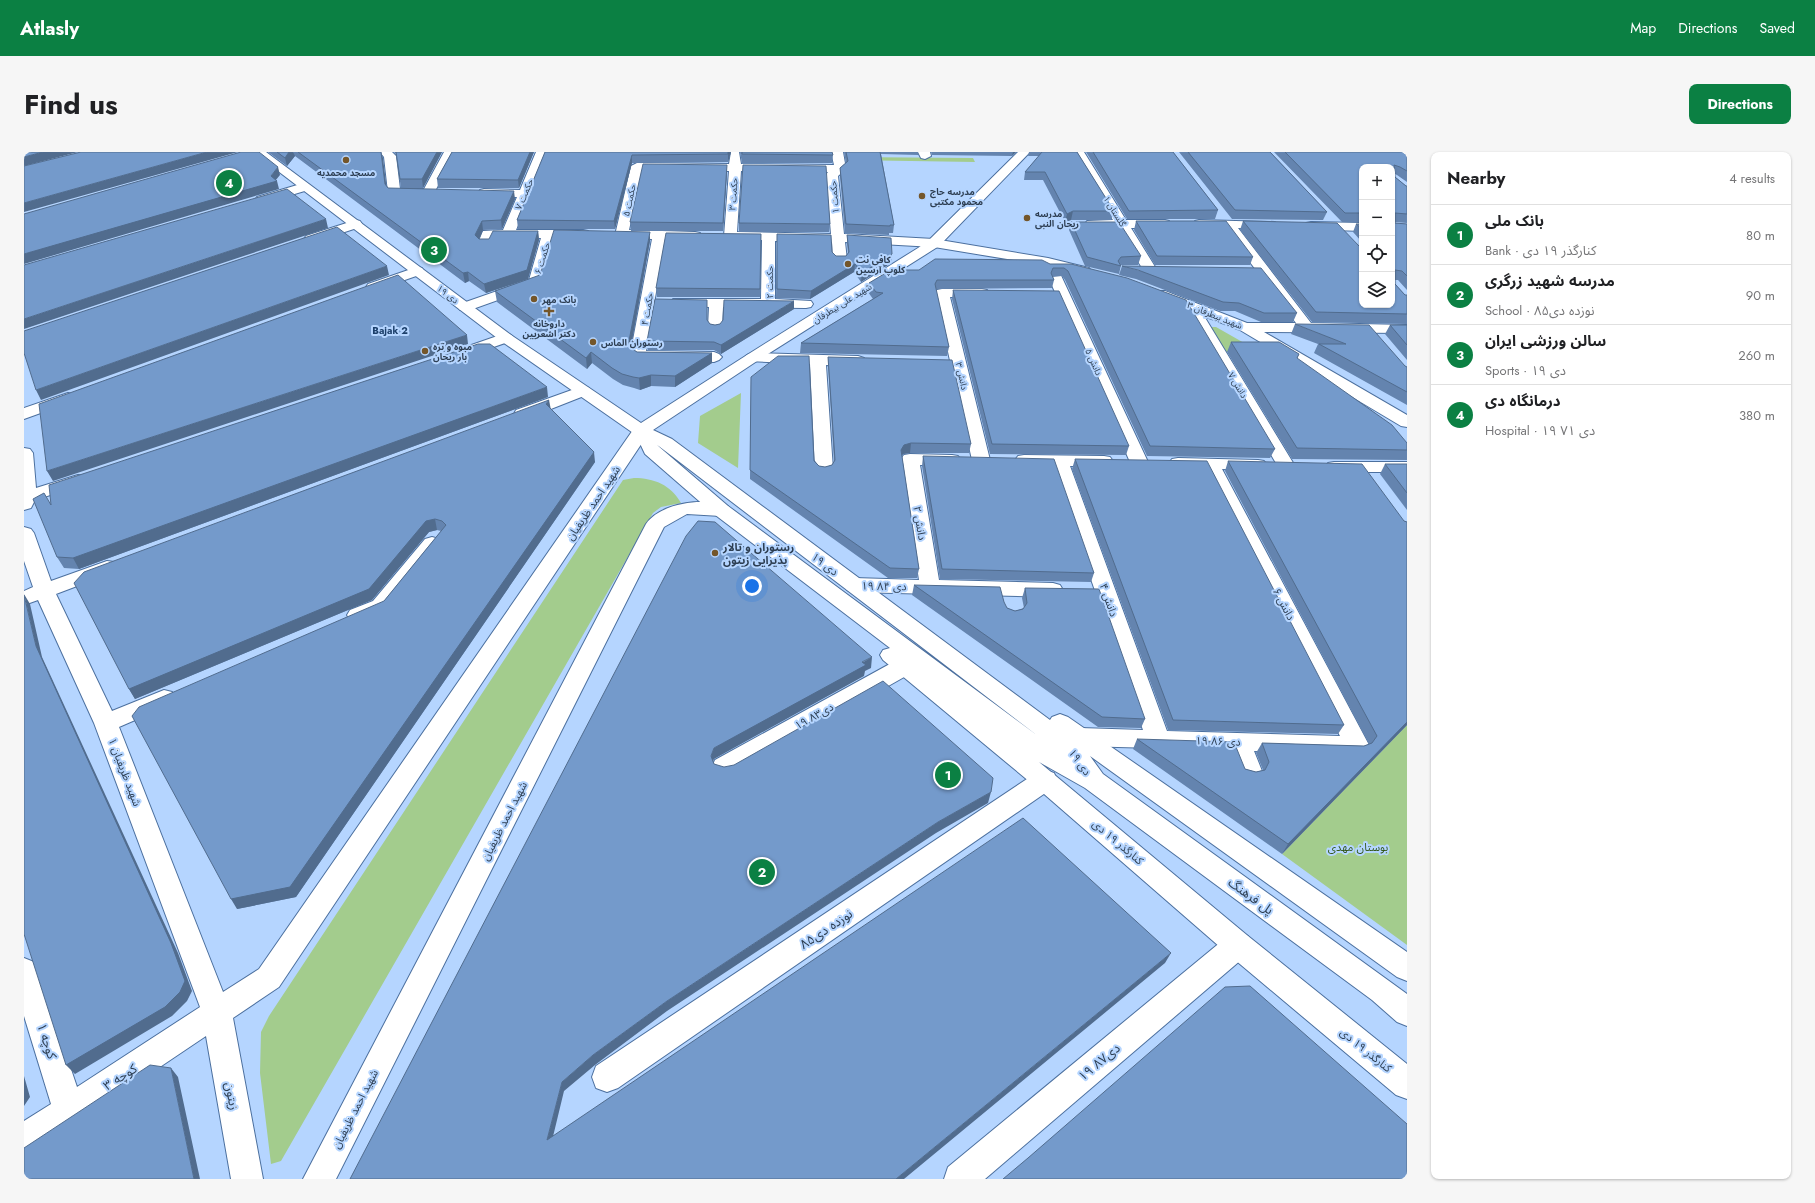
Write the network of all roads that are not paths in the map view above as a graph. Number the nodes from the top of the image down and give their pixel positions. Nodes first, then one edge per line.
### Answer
1 (386, 152) edge
2 (450, 152) edge
3 (735, 152) edge
4 (1024, 152) edge
5 (1078, 152) edge
6 (254, 153) edge
7 (541, 154) edge
8 (838, 160) edge
9 (735, 167) junction
10 (304, 187) junction
11 (428, 193) junction
12 (443, 193) edge
13 (473, 193) edge
14 (525, 194) junction
15 (251, 202) edge
16 (1359, 216) edge
17 (1120, 218) junction
18 (1225, 219) junction
19 (356, 224) junction
20 (1078, 224) edge
21 (1282, 225) edge
22 (1298, 225) edge
23 (1336, 226) junction
24 (1359, 227) edge
25 (508, 234) junction
26 (549, 234) junction
27 (593, 234) edge
28 (607, 234) edge
29 (622, 234) junction
30 (659, 235) junction
31 (730, 236) junction
32 (769, 237) junction
33 (838, 238) junction
34 (1239, 239) junction
35 (1255, 239) edge
36 (1351, 241) edge
37 (484, 243) edge
38 (296, 244) edge
39 (934, 244) junction
40 (840, 260) edge
41 (1048, 262) junction
42 (1166, 270) edge
43 (417, 271) junction
44 (1249, 271) edge
45 (1264, 271) junction
46 (1095, 274) edge
47 (989, 282) edge
48 (1150, 290) edge
49 (357, 292) edge
50 (1047, 294) edge
51 (1063, 294) junction
52 (649, 302) junction
53 (716, 303) junction
54 (768, 303) junction
55 (806, 304) edge
56 (1190, 305) junction
57 (465, 307) junction
58 (1245, 327) junction
59 (715, 328) edge
60 (1307, 328) junction
61 (1370, 328) junction
62 (1407, 329) edge
63 (506, 338) junction
64 (1384, 345) edge
65 (714, 357) dead end
66 (449, 358) edge
67 (752, 358) junction
68 (818, 360) junction
69 (872, 361) edge
70 (943, 363) edge
71 (959, 363) junction
72 (583, 391) junction
73 (83, 392) edge
74 (24, 414) edge
75 (508, 419) edge
76 (1407, 422) edge
77 (641, 431) junction
78 (24, 453) edge
79 (994, 460) junction
80 (1059, 460) junction
81 (1152, 462) junction
82 (1210, 464) junction
83 (1301, 466) junction
84 (1364, 467) junction
85 (1407, 467) edge
86 (824, 470) edge
87 (94, 475) edge
88 (1377, 485) edge
89 (25, 500) edge
90 (722, 510) junction
91 (24, 533) edge
92 (438, 537) edge
93 (126, 560) edge
94 (930, 587) junction
95 (844, 590) junction
96 (1106, 591) junction
97 (34, 594) edge
98 (336, 624) edge
99 (912, 627) junction
100 (905, 666) junction
101 (185, 689) edge
102 (106, 723) junction
103 (1080, 738) junction
104 (1158, 739) junction
105 (1238, 742) junction
106 (1357, 745) joint
107 (724, 766) edge
108 (1250, 771) edge
109 (1045, 780) junction
110 (1094, 781) junction
111 (1238, 945) junction
112 (1407, 968) edge
113 (24, 971) edge
114 (1407, 1012) edge
115 (217, 1013) junction
116 (607, 1077) dead end
117 (1407, 1084) edge
118 (69, 1110) junction
119 (24, 1140) edge
120 (247, 1179) edge
121 (319, 1179) edge
122 (960, 1179) edge

1 - 11 street
2 - 11 street
3 - 9 street, حکمت ۳
4 - 39 street, شهید علی بیطرفان
5 - 17 street, گلستان ۱
6 - 10 street, ۱۹ دی
7 - 14 street, حکمت ۷
8 - 9 street
8 - 33 street, حکمت ۱
9 - 29 street, حکمت ۵
9 - 31 street, حکمت ۳
10 - 15 street
10 - 19 street, ۱۹ دی
11 - 12 street
13 - 14 street
14 - 25 street, حکمت ۷
16 - 23 street
17 - 18 street
17 - 20 street
17 - 42 street, گلستان ۱
18 - 21 street
18 - 34 street
19 - 38 street
19 - 43 street, ۱۹ دی
22 - 23 street
23 - 24 street
23 - 36 street
25 - 26 street
25 - 37 street
26 - 27 street
26 - 57 street, حکمت ۶
28 - 29 street
29 - 30 street
30 - 31 street
30 - 52 street, حکمت ۴
31 - 32 street
32 - 33 street
32 - 54 street, حکمت ۲
33 - 39 street
33 - 40 street
34 - 35 street
34 - 45 street
39 - 41 street
39 - 67 street, شهید علی بیطرفان
41 - 46 street
41 - 51 street, دانش ۵
43 - 49 street
43 - 57 street, ۱۹ دی
44 - 45 street
45 - 60 street
47 - 71 street, دانش ۳
48 - 56 street, شهید بیطرفان ۳
50 - 51 street
51 - 81 street, دانش ۵
52 - 53 street, حکمت ۲
52 - 65 street, حکمت ۴
53 - 54 street, حکمت ۲
53 - 59 street
54 - 55 street
56 - 58 street, شهید بیطرفان ۳
56 - 83 street, دانش ۷
57 - 63 street, ۱۹ دی
58 - 60 street
58 - 76 street, شهید بیطرفان ۳
60 - 61 street
61 - 62 street
61 - 64 street
63 - 66 street
63 - 72 street, ۱۹ دی
67 - 68 street
67 - 77 street, شهید علی بیطرفان
68 - 69 street
68 - 86 street
70 - 71 street
71 - 79 street, دانش ۳
72 - 75 street
72 - 77 street, ۱۹ دی
73 - 74 street
77 - 90 street, ۱۹ دی
77 - 95 street, ۱۹ دی
77 - 115 street, شهید احمد ظریفیان
78 - 89 street
79 - 80 street
79 - 94 street, ۲ دانش
80 - 81 street
80 - 96 street, دانش ۴
81 - 82 street
82 - 83 street
82 - 106 street, ۶ دانش
83 - 84 street
84 - 85 street
84 - 88 street
87 - 89 street
90 - 95 street, ۱۹ دی
90 - 121 street, شهید احمد ظریفیان
91 - 97 street, شهید ظریفیان ۱
92 - 98 street
93 - 97 street
94 - 95 street, ۱۹ دی ۸۴
94 - 96 street, ۱۹ دی ۸۴
95 - 99 street, ۱۹ دی
95 - 100 street, کنارگذر ۱۹ دی
95 - 110 street, ۱۹ دی
96 - 104 street, دانش ۴
97 - 102 street, شهید ظریفیان ۱
99 - 103 street
99 - 110 street, ۱۹ دی
100 - 107 street, ۱۹ دی۸۳
100 - 109 street, کنارگذر ۱۹ دی
101 - 102 street
102 - 115 street, شهید ظریفیان ۱
103 - 104 street, ۱۹ دی ۸۶
103 - 112 street
104 - 105 street, ۱۹ دی ۸۶
105 - 106 street, ۱۹ دی ۸۶
105 - 108 street
109 - 111 street, کنارگذر ۱۹ دی
109 - 116 street, نوزده دی۸۵
110 - 114 street, پل فرهنگ
111 - 117 street, کنارگذر ۱۹ دی
111 - 122 street, ۱۹ دی۸۷
113 - 118 street, کوچه ۱
115 - 118 street, کوچه ۳
115 - 120 street, زيتون
118 - 119 street, کوچه ۳

